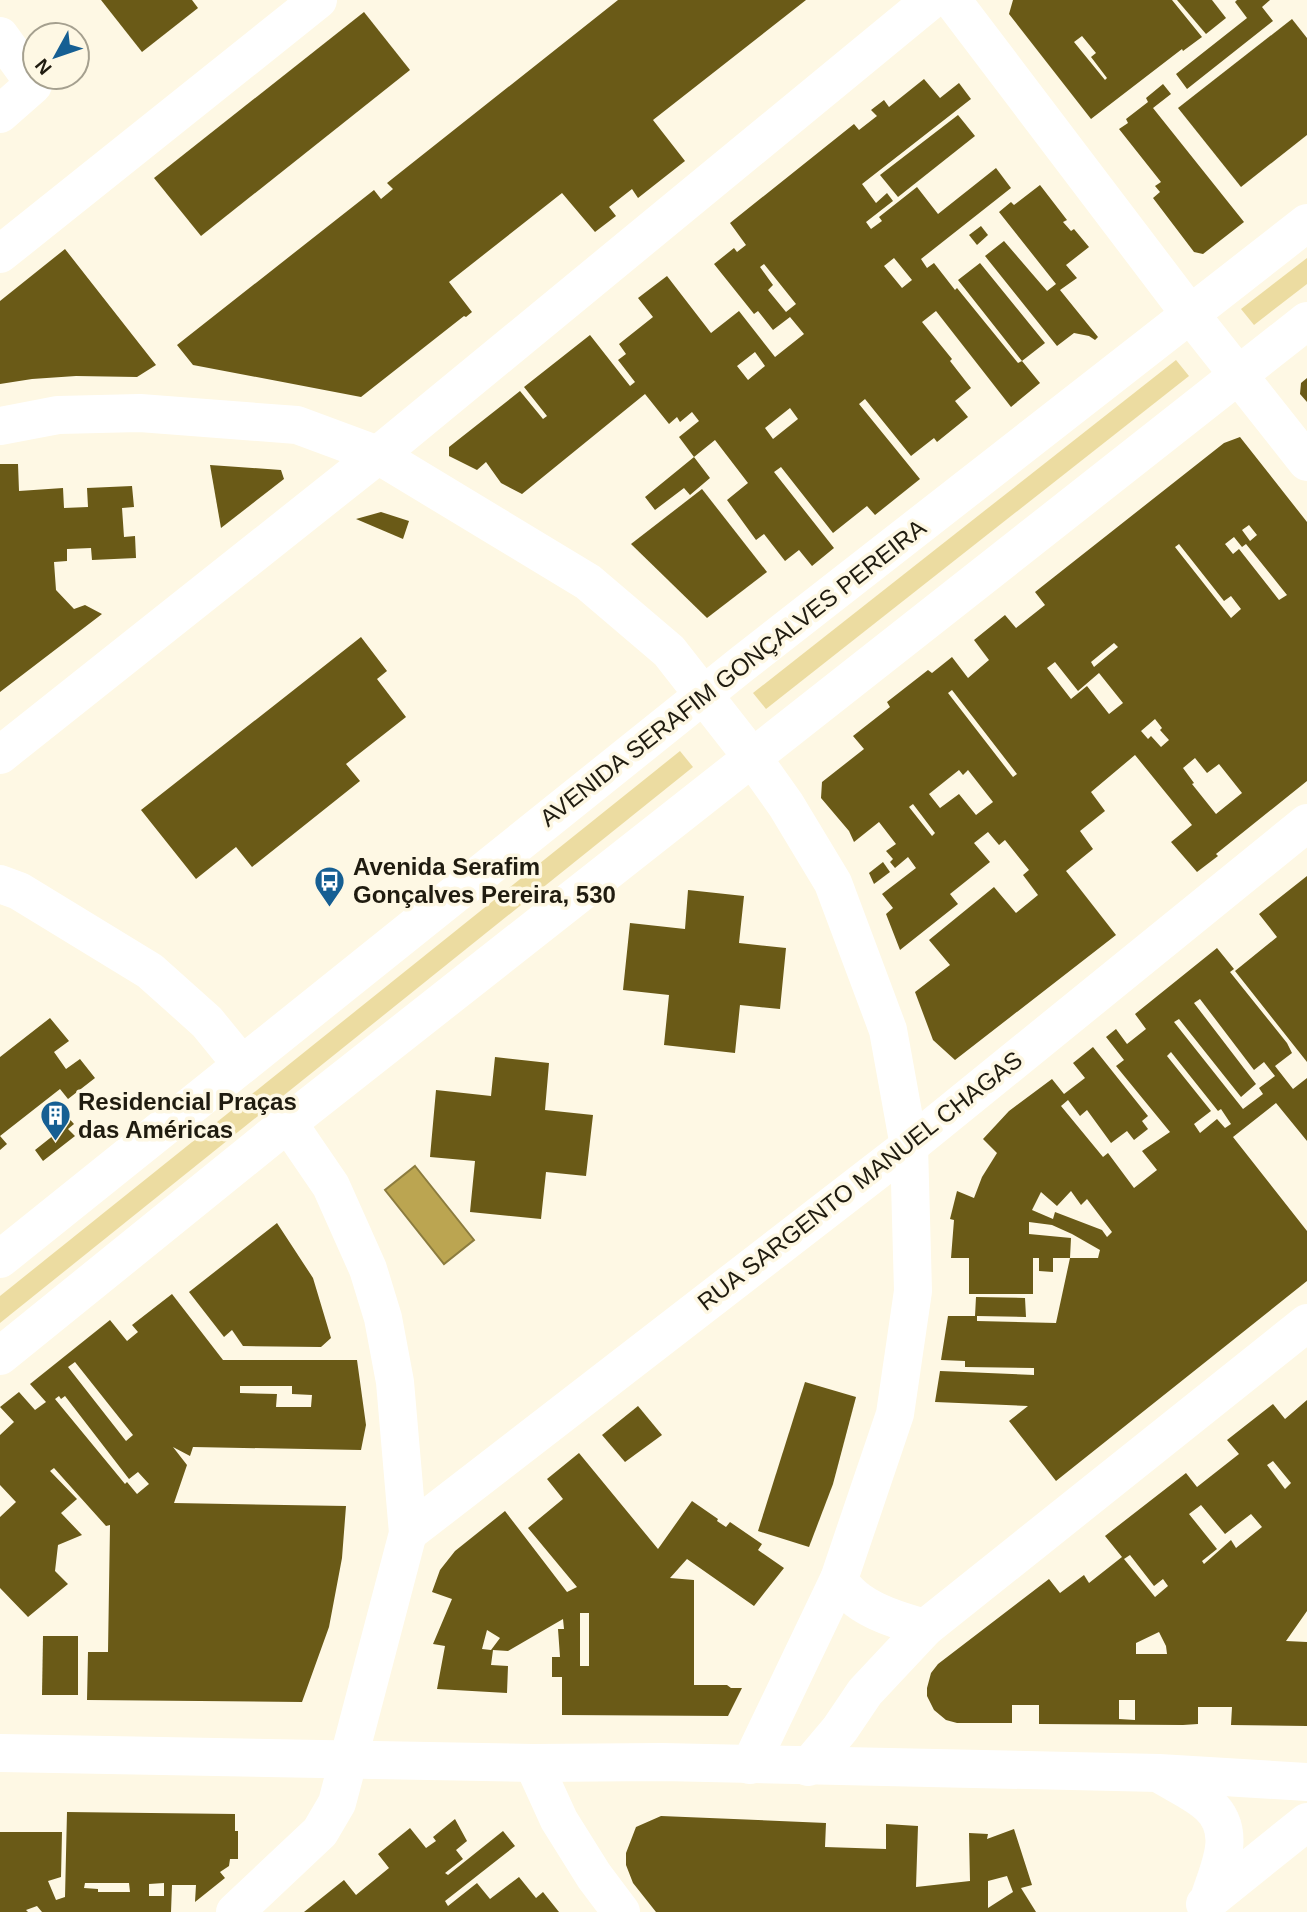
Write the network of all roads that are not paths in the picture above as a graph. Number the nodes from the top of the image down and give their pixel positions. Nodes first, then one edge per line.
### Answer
1 (318, 0) edge
2 (931, 0) edge
3 (952, 0) edge
4 (0, 36) edge
5 (0, 114) edge
6 (1307, 223) edge
7 (0, 254) edge
8 (1190, 314) junction
9 (1307, 321) edge
10 (1238, 374) junction
11 (0, 426) edge
12 (378, 454) junction
13 (1307, 462) edge
14 (704, 695) junction
15 (0, 755) edge
16 (752, 757) junction
17 (1307, 824) edge
18 (0, 884) edge
19 (242, 1065) junction
20 (288, 1123) junction
21 (909, 1146) junction
22 (0, 1259) edge
23 (1307, 1323) edge
24 (0, 1356) edge
25 (408, 1533) junction
26 (839, 1579) junction
27 (925, 1628) junction
28 (0, 1753) edge
29 (350, 1760) junction
30 (533, 1763) junction
31 (750, 1765) junction
32 (808, 1767) junction
33 (1158, 1773) junction
34 (1307, 1782) edge
35 (1307, 1822) edge
36 (1202, 1907) edge
37 (235, 1912) edge
38 (621, 1912) edge

1 - 7 street
2 - 12 street
3 - 8 street
4 - 5 street
6 - 8 street, AVENIDA SERAFIM GONÇALVES PEREIRA
8 - 10 street
8 - 14 street, AVENIDA SERAFIM GONÇALVES PEREIRA
9 - 10 street
10 - 13 street
10 - 16 street
11 - 12 street
12 - 14 street
12 - 15 street
14 - 16 street
14 - 19 street, AVENIDA SERAFIM GONÇALVES PEREIRA
16 - 20 street
16 - 21 street
17 - 21 street, RUA SARGENTO MANUEL CHAGAS
18 - 19 street
19 - 22 street, AVENIDA SERAFIM GONÇALVES PEREIRA
20 - 24 street
20 - 25 street
21 - 25 street, RUA SARGENTO MANUEL CHAGAS
21 - 26 street
23 - 27 street
25 - 29 street
26 - 27 street
26 - 31 street
27 - 32 street
28 - 29 street
29 - 30 street
29 - 37 street
30 - 31 street
30 - 38 street
31 - 32 street
32 - 33 street
33 - 34 street
33 - 36 street
35 - 36 street

